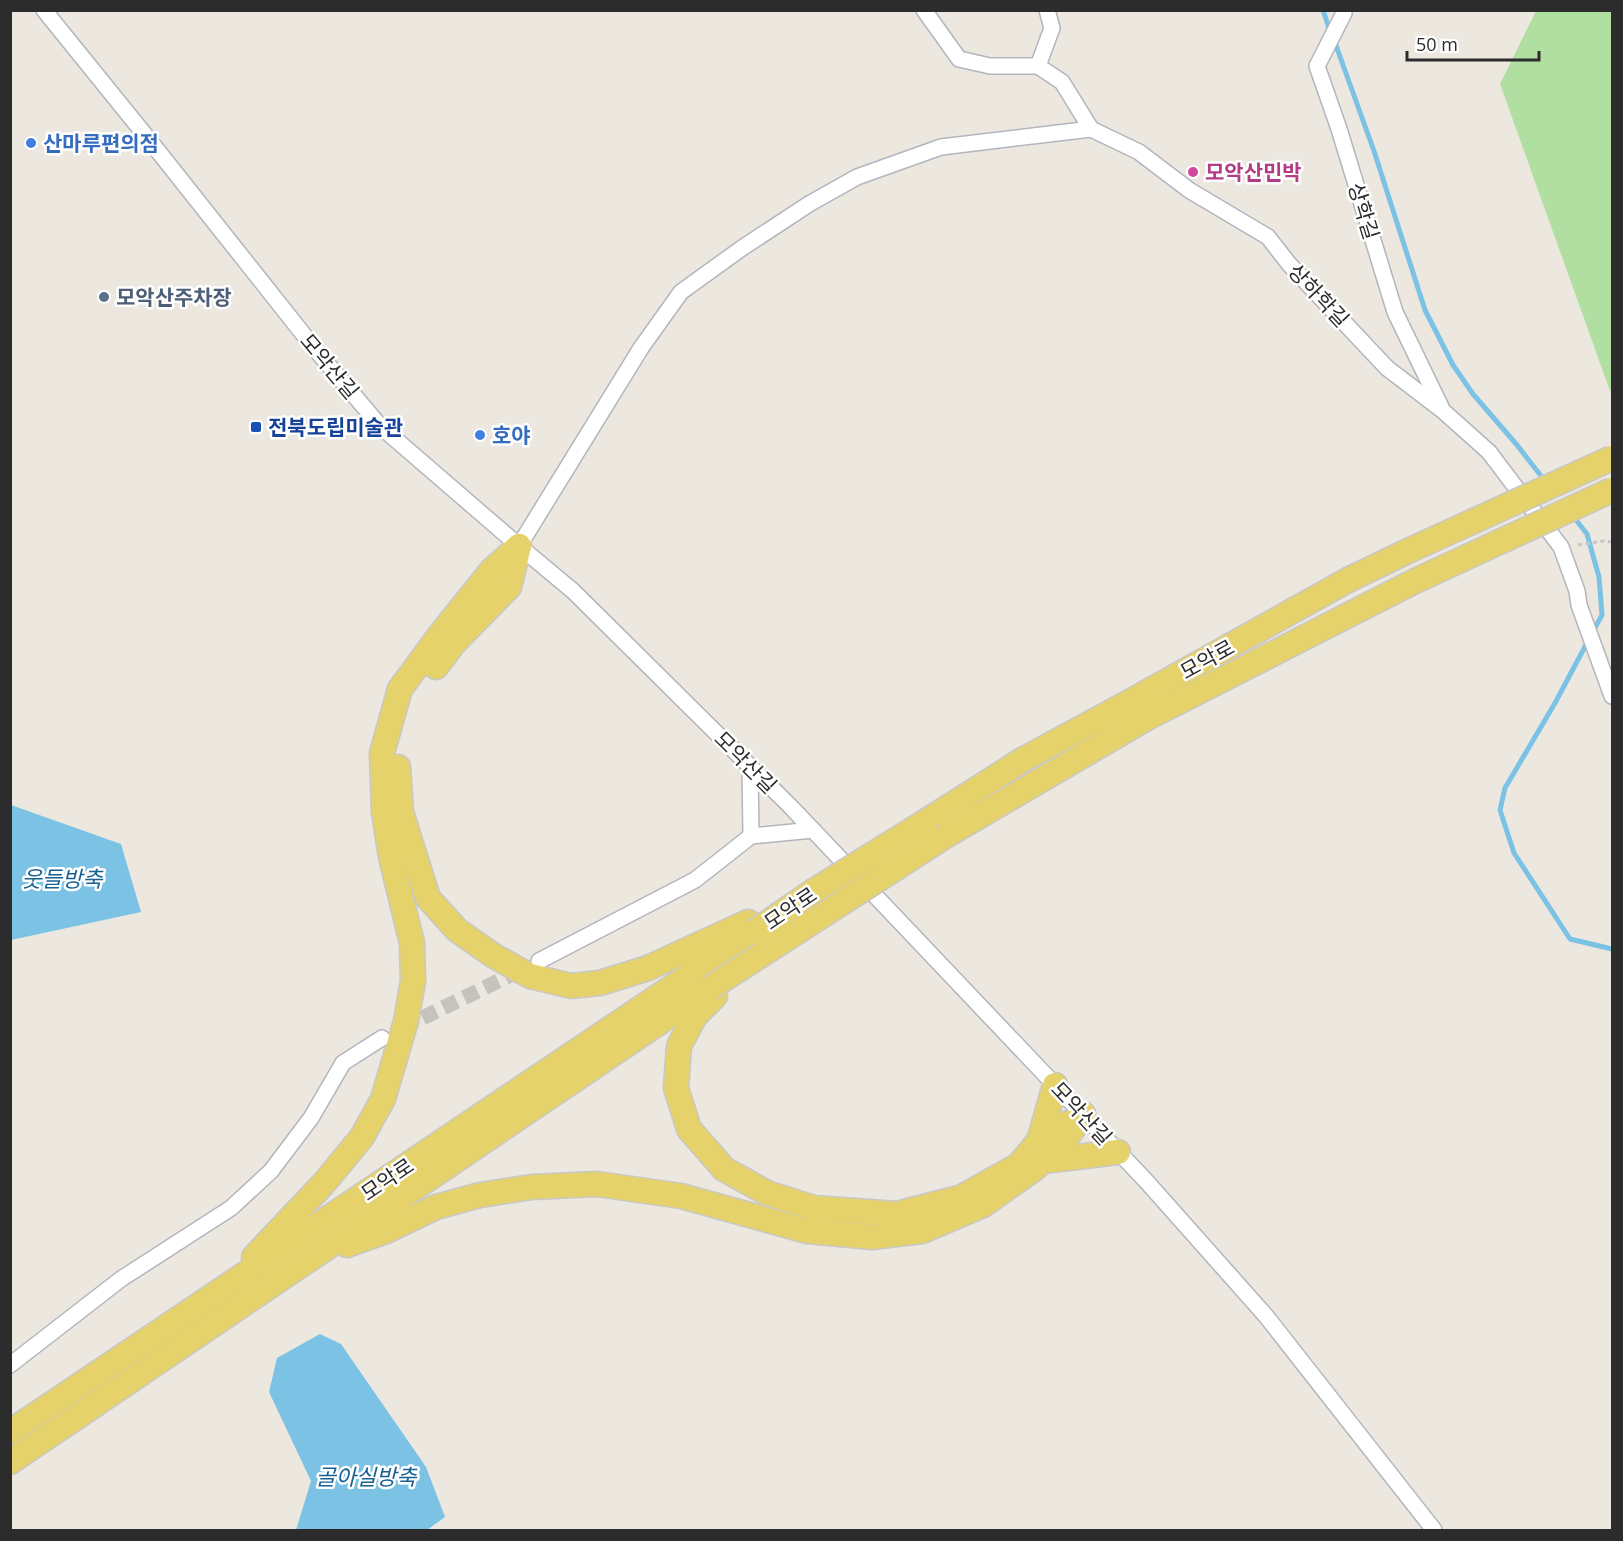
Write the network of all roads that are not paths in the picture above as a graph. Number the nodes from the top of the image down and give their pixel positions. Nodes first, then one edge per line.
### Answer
1 (44, 10) edge
2 (924, 10) edge
3 (1047, 10) edge
4 (1344, 12) edge
5 (1038, 66) junction
6 (1091, 129) junction
7 (1442, 410) junction
8 (1612, 458) edge
9 (1612, 490) edge
10 (519, 546) junction
11 (1612, 696) edge
12 (750, 765) junction
13 (813, 830) junction
14 (752, 836) junction
15 (812, 892) junction
16 (783, 941) junction
17 (539, 961) tunnel mouth
18 (382, 1038) dead end
19 (1055, 1085) junction
20 (1083, 1114) junction
21 (1041, 1151) junction
22 (1118, 1152) junction
23 (308, 1260) junction
24 (222, 1291) junction
25 (10, 1365) edge
26 (10, 1432) edge
27 (10, 1462) edge
28 (1434, 1530) edge

1 - 10 street, 모악산길
2 - 5 street
3 - 5 street
4 - 7 street, 상학길
5 - 6 street
6 - 7 street, 상하학길
6 - 10 street
7 - 11 street, 상하학길
8 - 15 main road, 모악로, bridge
9 - 16 main road, 모악로, bridge
10 - 12 street, 모악산길
10 - 15 main road
10 - 24 main road
12 - 13 street, 모악산길
12 - 14 street
13 - 14 street
13 - 19 street, 모악산길
14 - 17 street
15 - 24 main road, 모악로, bridge
16 - 21 main road
16 - 23 main road, 모악로, bridge
18 - 25 street
19 - 20 street, 모악산길
19 - 21 main road
20 - 21 main road
20 - 22 street, 모악산길
21 - 22 main road
21 - 23 main road
22 - 28 street, 모악산길
23 - 27 main road, 모악로
24 - 26 main road, 모악로

